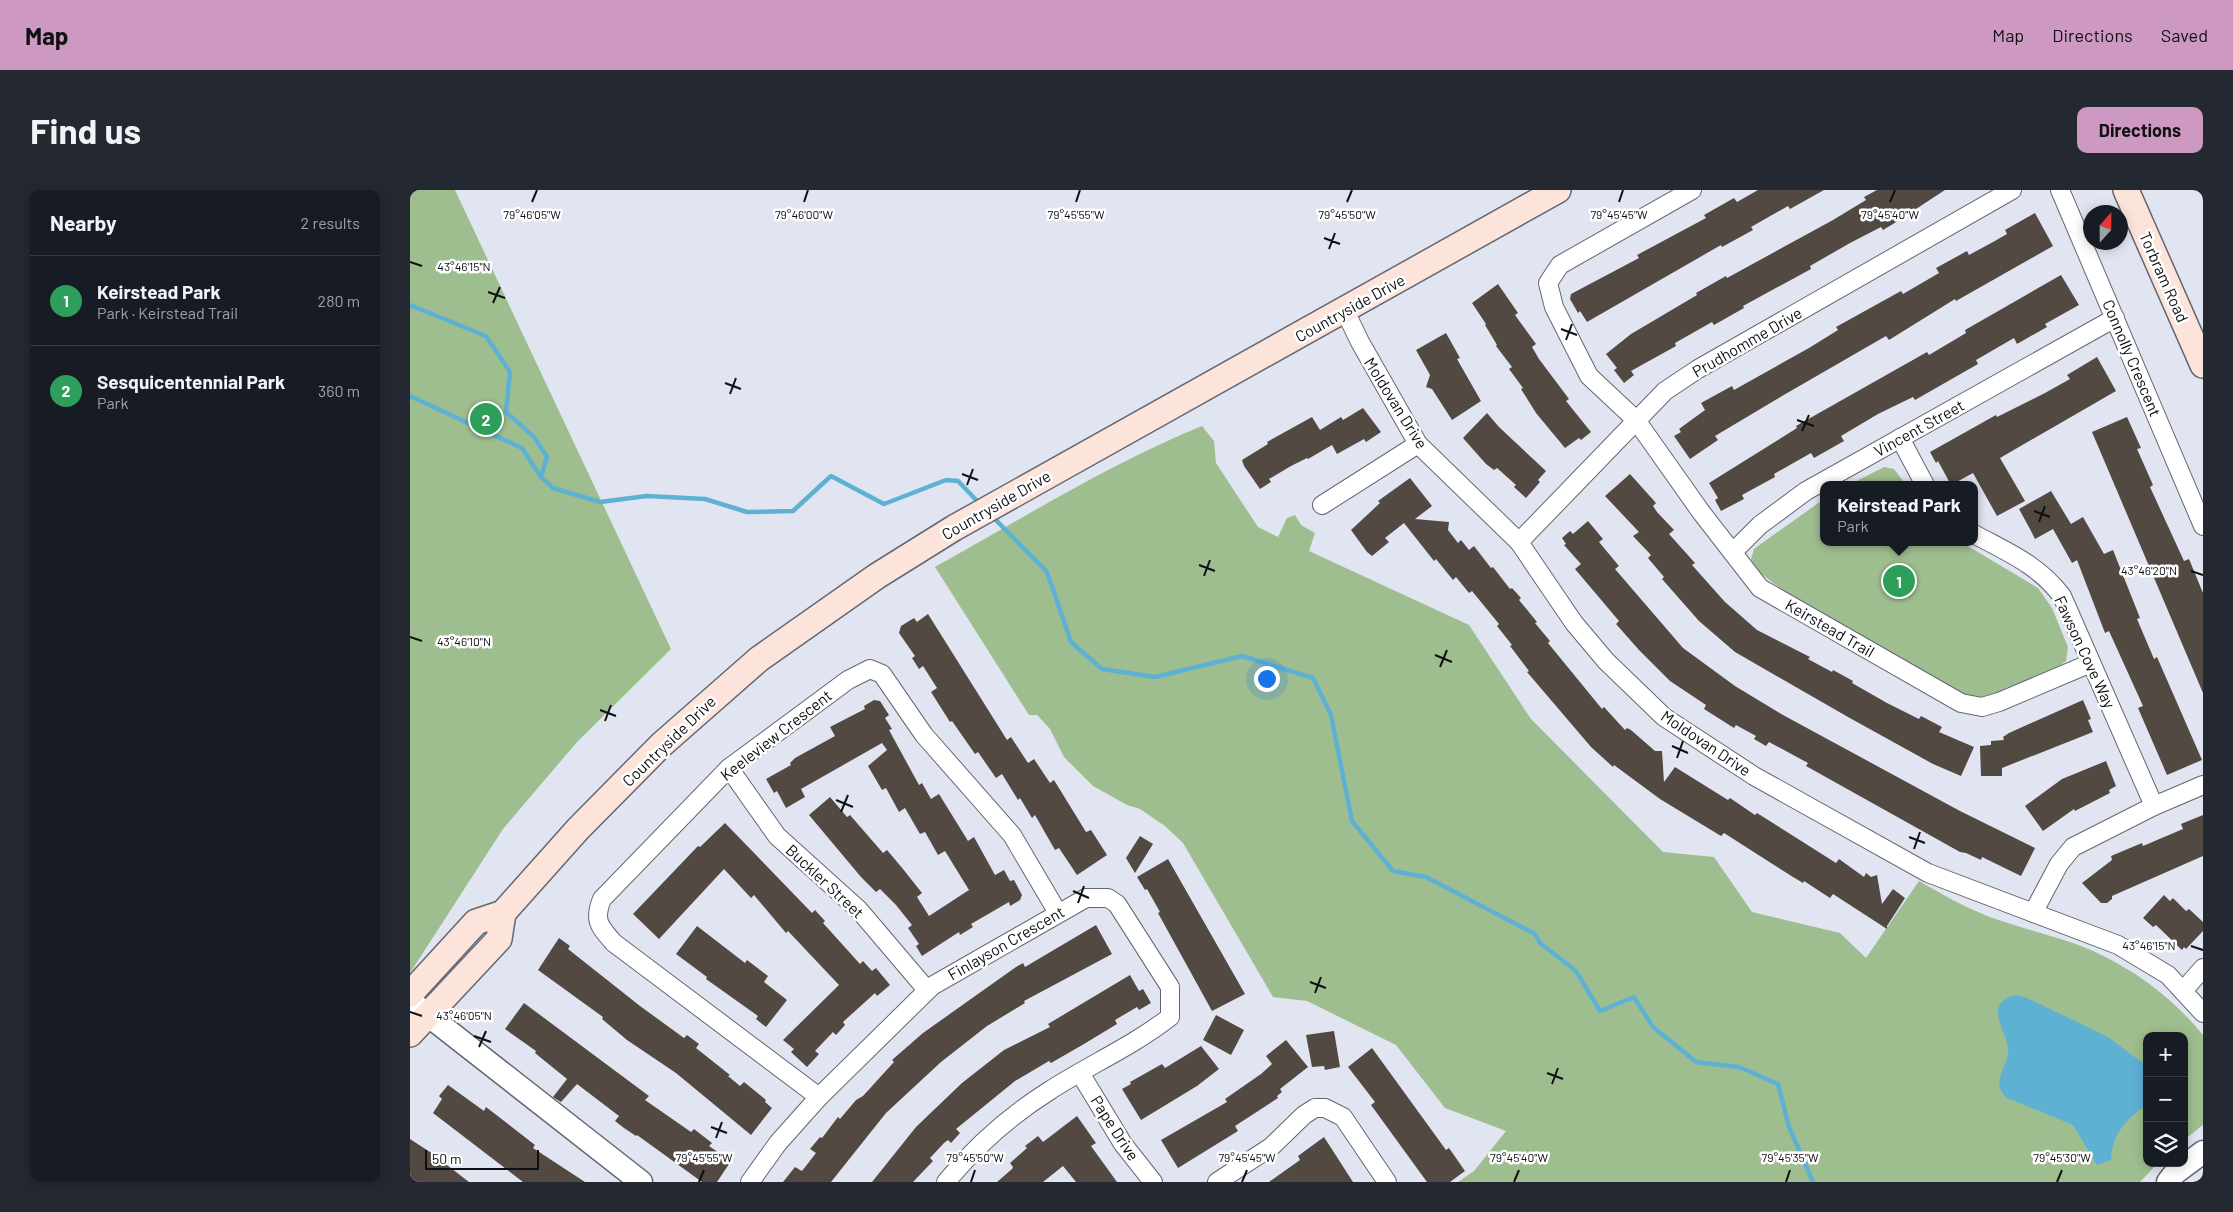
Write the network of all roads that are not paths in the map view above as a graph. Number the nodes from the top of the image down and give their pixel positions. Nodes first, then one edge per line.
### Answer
1 (1558, 190) edge
2 (1692, 190) edge
3 (2012, 190) edge
4 (2060, 190) edge
5 (2126, 190) edge
6 (1345, 311) junction
7 (2115, 318) junction
8 (2203, 365) edge
9 (1636, 420) junction
10 (1900, 438) junction
11 (1418, 444) junction
12 (1824, 481) edge
13 (1923, 481) edge
14 (1820, 483) edge
15 (1322, 505) dead end
16 (2203, 526) edge
17 (1978, 536) edge
18 (1519, 542) junction
19 (1733, 552) junction
20 (2091, 663) junction
21 (729, 768) junction
22 (2203, 785) edge
23 (2154, 806) junction
24 (503, 913) junction
25 (1058, 913) junction
26 (2033, 913) junction
27 (2203, 968) edge
28 (927, 990) junction
29 (2183, 991) junction
30 (410, 994) edge
31 (410, 1000) edge
32 (2203, 1013) edge
33 (428, 1017) junction
34 (410, 1034) edge
35 (1080, 1073) junction
36 (819, 1097) junction
37 (2203, 1152) edge
38 (641, 1182) edge
39 (750, 1182) edge
40 (946, 1182) edge
41 (1153, 1182) edge
42 (1216, 1182) edge
43 (1387, 1182) edge
44 (2168, 1182) edge

1 - 6 main road, Countryside Drive
2 - 9 street
3 - 9 street, Prudhomme Drive
4 - 7 street, Connolly Crescent
5 - 8 main road, Torbram Road
6 - 11 street, Moldovan Drive
6 - 24 main road, Countryside Drive
7 - 10 street, Vincent Street
7 - 16 street, Connolly Crescent
9 - 18 street, Prudhomme Drive
9 - 19 street, Keirstead Trail
10 - 12 street, Vincent Street
10 - 13 street
11 - 15 street
11 - 18 street, Moldovan Drive
14 - 19 street, Vincent Street
17 - 20 street, Fawson Cove Way
18 - 26 street, Moldovan Drive
19 - 20 street, Keirstead Trail
20 - 23 street, Fawson Cove Way
21 - 25 street, Keeleview Crescent
21 - 28 street, Buckler Street
21 - 36 street, Keeleview Crescent
22 - 23 street
23 - 26 street
24 - 30 main road, Countryside Drive
24 - 33 main road
25 - 28 street, Finlayson Crescent
25 - 35 street, Finlayson Crescent
26 - 29 street, Moldovan Drive
27 - 29 street
28 - 36 street, Finlayson Crescent
29 - 32 street, Moldovan Drive
31 - 33 street
33 - 34 main road
33 - 38 street
35 - 40 street, Finlayson Crescent
35 - 41 street, Pape Drive
36 - 39 street, Finlayson Crescent
37 - 44 street
42 - 43 street

